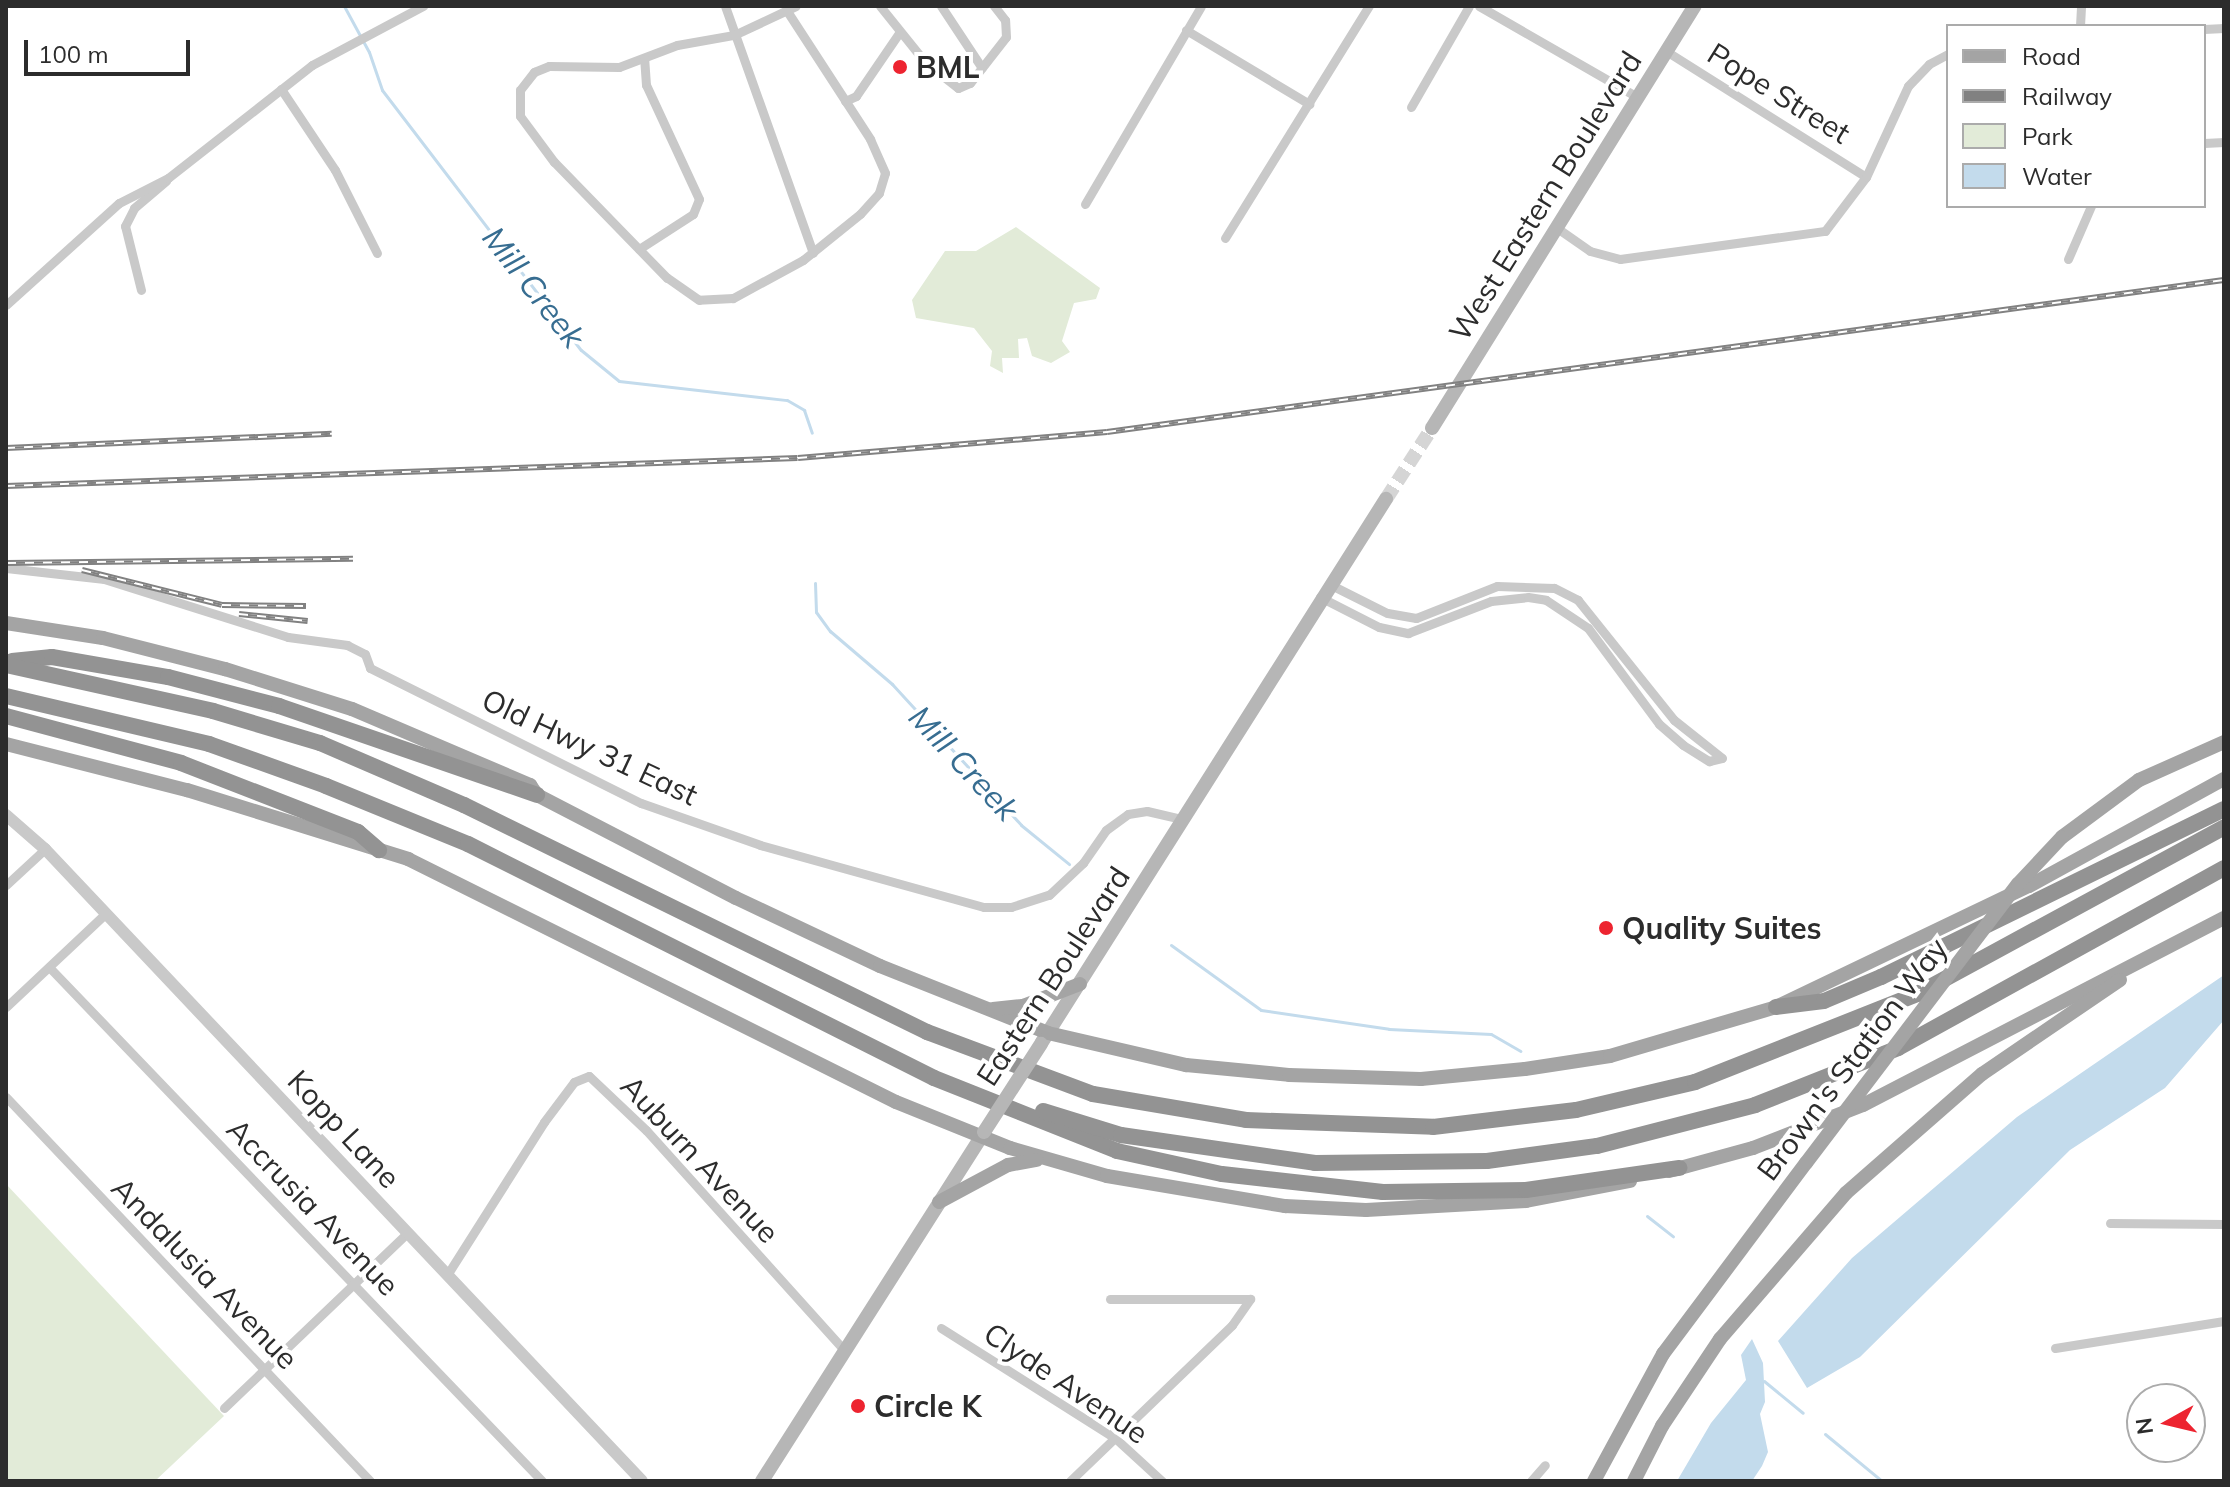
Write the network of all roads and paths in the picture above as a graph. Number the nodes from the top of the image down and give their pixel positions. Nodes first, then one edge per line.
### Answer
1 (423, 6) edge
2 (725, 6) edge
3 (880, 6) edge
4 (941, 6) edge
5 (994, 6) edge
6 (1201, 6) edge
7 (1369, 6) edge
8 (1469, 6) edge
9 (1479, 6) edge
10 (1695, 6) edge
11 (792, 8) edge
12 (1186, 30) junction
13 (899, 33) junction
14 (734, 35) junction
15 (1666, 51) junction
16 (1946, 56) edge
17 (644, 59) junction
18 (982, 68) junction
19 (281, 89) junction
20 (1637, 97) junction
21 (845, 101) junction
22 (1309, 104) junction
23 (1411, 107) dead end
24 (1866, 177) junction
25 (168, 178) junction
26 (1085, 204) dead end
27 (2090, 208) edge
28 (1557, 228) junction
29 (1225, 238) dead end
30 (639, 249) junction
31 (377, 253) dead end
32 (813, 253) junction
33 (2068, 259) dead end
34 (141, 290) dead end
35 (6, 305) edge
36 (1432, 428) tunnel mouth
37 (1386, 499) tunnel mouth
38 (6, 568) edge
39 (1329, 584) junction
40 (1320, 597) junction
41 (6, 623) edge
42 (6, 663) edge
43 (6, 696) edge
44 (6, 716) edge
45 (2224, 742) edge
46 (6, 744) edge
47 (2224, 779) edge
48 (537, 795) junction
49 (2224, 809) edge
50 (6, 815) edge
51 (1183, 819) junction
52 (2224, 827) edge
53 (45, 849) junction
54 (379, 850) junction
55 (2224, 868) edge
56 (6, 885) edge
57 (105, 914) junction
58 (2224, 918) edge
59 (2149, 960) junction
60 (49, 967) junction
61 (1080, 984) junction
62 (6, 1007) edge
63 (1776, 1007) junction
64 (985, 1009) junction
65 (1044, 1038) junction
66 (934, 1078) junction
67 (6, 1097) edge
68 (982, 1134) junction
69 (1049, 1159) junction
70 (1679, 1168) junction
71 (939, 1202) junction
72 (2110, 1223) dead end
73 (2224, 1224) edge
74 (407, 1233) junction
75 (447, 1275) junction
76 (354, 1284) junction
77 (1110, 1299) dead end
78 (2224, 1321) edge
79 (941, 1328) dead end
80 (2055, 1348) dead end
81 (845, 1351) junction
82 (265, 1369) junction
83 (224, 1408) dead end
84 (1115, 1438) junction
85 (1545, 1465) dead end
86 (370, 1481) edge
87 (542, 1481) edge
88 (642, 1481) edge
89 (762, 1481) edge
90 (1070, 1481) edge
91 (1162, 1481) edge
92 (1531, 1481) edge
93 (1594, 1481) edge
94 (1634, 1481) edge

1 - 19 street
2 - 14 street
3 - 13 street
4 - 18 street
5 - 18 street
6 - 12 street
7 - 22 street
8 - 23 street
9 - 20 street
10 - 15 main road, West Eastern Boulevard
11 - 14 street
11 - 21 street
12 - 22 street
12 - 26 street
13 - 18 street
13 - 21 street
14 - 17 street
14 - 32 street
15 - 20 main road, West Eastern Boulevard
15 - 24 street, Pope Street
16 - 24 street
17 - 30 street
17 - 30 street
19 - 25 street
19 - 31 street
20 - 28 main road, West Eastern Boulevard
21 - 32 street
22 - 29 street
24 - 28 street
25 - 34 street
25 - 35 street
27 - 33 street
28 - 36 main road, West Eastern Boulevard
30 - 32 street
37 - 39 main road, Eastern Boulevard
38 - 51 street, Old Hwy 31 East
39 - 40 main road, Eastern Boulevard
39 - 40 street
40 - 51 main road, Eastern Boulevard
41 - 48 main road
42 - 48 highway
42 - 52 highway
43 - 66 highway
44 - 54 highway
45 - 93 main road, Brown's Station Way, bridge
46 - 54 main road
47 - 63 main road
48 - 64 main road
49 - 63 highway
50 - 53 street, Kopp Lane
51 - 61 main road, Eastern Boulevard
53 - 56 street
53 - 57 street, Kopp Lane
54 - 68 main road
55 - 66 highway
57 - 60 street
57 - 74 street, Kopp Lane
58 - 59 main road
59 - 70 main road
59 - 94 main road
60 - 62 street
60 - 76 street, Accrusia Avenue
61 - 64 main road
61 - 65 main road, Eastern Boulevard
63 - 65 main road
64 - 65 main road
65 - 68 main road, Eastern Boulevard, bridge
66 - 70 highway
67 - 82 street, Andalusia Avenue
68 - 69 main road
68 - 71 main road, Eastern Boulevard
69 - 70 main road
69 - 71 main road
71 - 81 main road, Eastern Boulevard
72 - 73 street
74 - 75 street, Kopp Lane
74 - 76 street
75 - 81 street, Auburn Avenue
75 - 88 street, Kopp Lane
76 - 82 street
76 - 87 street, Accrusia Avenue
77 - 84 street
78 - 80 street
79 - 84 street, Clyde Avenue
81 - 89 main road, Eastern Boulevard
82 - 83 street
82 - 86 street, Andalusia Avenue
84 - 90 street
84 - 91 street, Clyde Avenue
85 - 92 street

